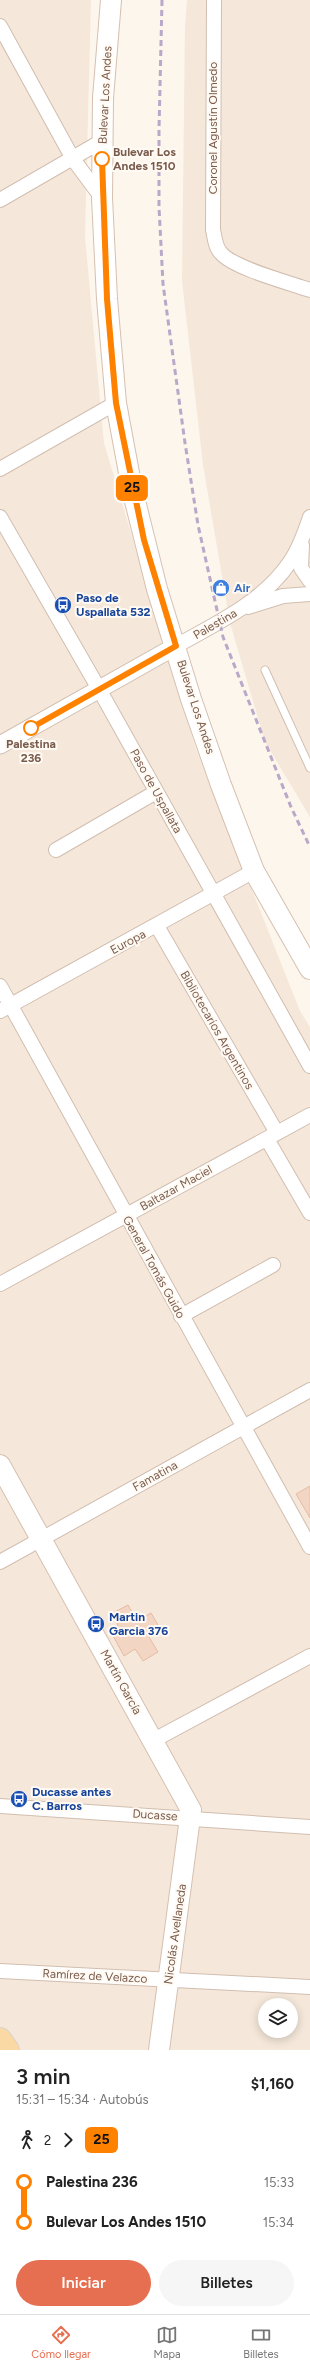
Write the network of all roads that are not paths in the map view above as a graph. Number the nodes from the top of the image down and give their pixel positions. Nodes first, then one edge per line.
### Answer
1 (111, 0) edge
2 (214, 0) edge
3 (0, 26) edge
4 (102, 141) junction
5 (73, 159) junction
6 (102, 198) junction
7 (0, 200) edge
8 (310, 290) edge
9 (116, 403) junction
10 (0, 469) edge
11 (0, 517) edge
12 (310, 517) edge
13 (304, 533) junction
14 (310, 581) edge
15 (310, 594) edge
16 (242, 609) junction
17 (176, 646) junction
18 (265, 670) dead end
19 (99, 689) junction
20 (0, 745) edge
21 (310, 768) edge
22 (156, 792) junction
23 (56, 850) dead end
24 (254, 871) junction
25 (214, 893) junction
26 (157, 926) junction
27 (310, 969) edge
28 (0, 986) edge
29 (6, 1008) edge
30 (310, 1066) edge
31 (310, 1115) edge
32 (272, 1136) junction
33 (310, 1213) edge
34 (126, 1216) junction
35 (273, 1265) dead end
36 (0, 1284) edge
37 (181, 1316) junction
38 (310, 1390) edge
39 (244, 1426) junction
40 (0, 1465) edge
41 (41, 1539) junction
42 (310, 1547) edge
43 (0, 1562) edge
44 (310, 1656) edge
45 (154, 1740) junction
46 (0, 1806) edge
47 (191, 1818) junction
48 (310, 1827) edge
49 (0, 1971) edge
50 (168, 1980) junction
51 (310, 1987) edge
52 (0, 2038) edge
53 (8, 2050) edge
54 (159, 2050) edge

1 - 4 main road, Bulevar Los Andes
2 - 8 street, Coronel Agustín Olmedo
3 - 5 street
4 - 5 street
4 - 6 main road, Bulevar Los Andes
5 - 6 street
5 - 7 street
6 - 9 main road, Bulevar Los Andes
9 - 10 street
9 - 17 main road, Bulevar Los Andes
11 - 19 street, Paso de Uspallata
12 - 13 street
13 - 14 street
13 - 16 street
15 - 16 street
16 - 17 street, Palestina
17 - 19 street, Palestina
17 - 24 main road, Bulevar Los Andes
18 - 21 lane
19 - 20 street, Palestina
19 - 22 street, Paso de Uspallata
22 - 23 street
22 - 25 street, Paso de Uspallata
24 - 25 street, Europa
24 - 27 main road, Bulevar Los Andes
25 - 26 street, Europa
25 - 30 street, Paso de Uspallata
26 - 29 street, Europa
26 - 32 street, Bibliotecarios Argentinos
28 - 29 street, General Tomás Guido
29 - 34 street, General Tomás Guido
31 - 32 street, Baltazar Maciel
32 - 33 street, Bibliotecarios Argentinos
32 - 34 street, Baltazar Maciel
34 - 36 street, Baltazar Maciel
34 - 37 street, General Tomás Guido
35 - 37 street
37 - 39 street, General Tomás Guido
38 - 39 street, Famatina
39 - 41 street, Famatina
39 - 42 street, General Tomás Guido
40 - 41 main road, Martín García
41 - 43 street, Famatina
41 - 45 main road, Martín García
44 - 45 street
45 - 47 main road, Martín García
46 - 47 street, Ducasse
47 - 48 street, Ducasse
47 - 50 main road, Nicolás Avellaneda
49 - 50 street, Ramírez de Velazco
50 - 51 street, Ramírez de Velazco
50 - 54 main road, Nicolás Avellaneda
52 - 53 main road

